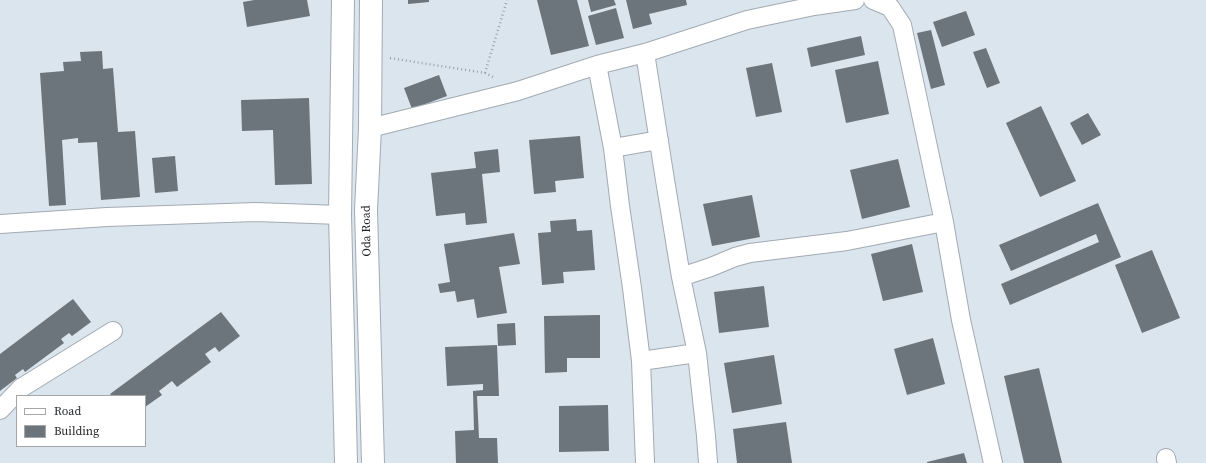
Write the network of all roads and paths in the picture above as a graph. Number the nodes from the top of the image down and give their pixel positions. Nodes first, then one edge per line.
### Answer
1 (343, 0) edge
2 (371, 0) edge
3 (507, 0) edge
4 (856, 0) edge
5 (873, 0) edge
6 (814, 3) edge
7 (645, 53) junction
8 (370, 55) junction
9 (597, 65) junction
10 (484, 73) junction
11 (518, 91) junction
12 (370, 128) junction
13 (659, 140) junction
14 (613, 148) junction
15 (340, 215) junction
16 (944, 222) junction
17 (0, 224) edge
18 (681, 277) junction
19 (113, 331) dead end
20 (697, 354) junction
21 (641, 362) junction
22 (0, 410) edge
23 (346, 463) edge
24 (373, 463) edge
25 (645, 463) edge
26 (708, 463) edge
27 (993, 463) edge

1 - 15 street
2 - 8 street, Oda Road
3 - 10 path
4 - 6 street
5 - 16 street
6 - 7 street
7 - 9 street
7 - 13 street
8 - 10 path
8 - 12 street, Oda Road
9 - 11 street
9 - 14 street
10 - 11 path
11 - 12 street
12 - 24 street, Oda Road
13 - 14 street
13 - 18 street
14 - 21 street
15 - 17 street
15 - 23 street
16 - 18 street
16 - 27 street
18 - 20 street
19 - 22 street
20 - 21 street
20 - 26 street
21 - 25 street

